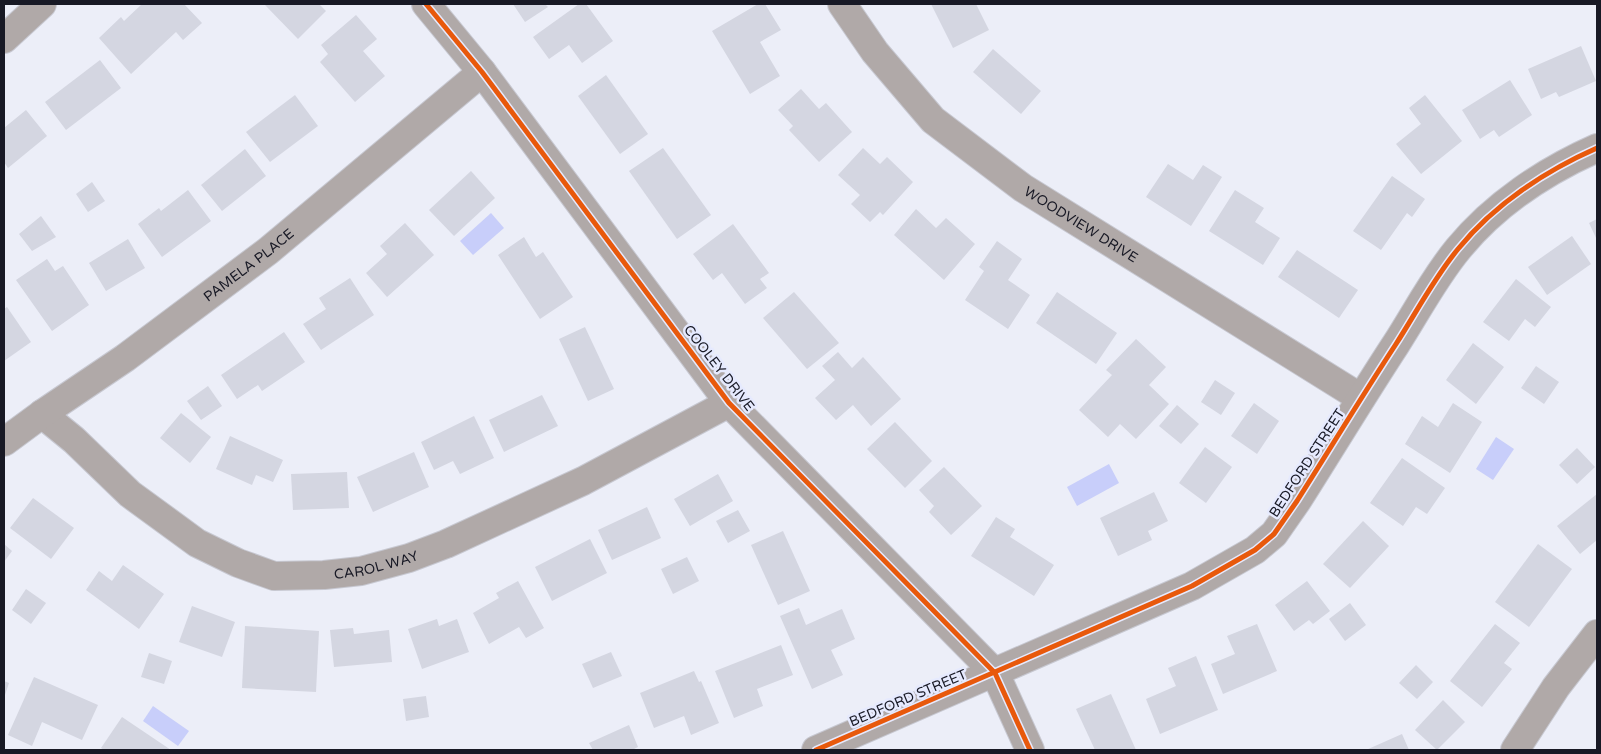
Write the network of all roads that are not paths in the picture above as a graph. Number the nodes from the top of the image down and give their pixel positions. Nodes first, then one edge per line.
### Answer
1 (42, 4) edge
2 (426, 4) edge
3 (842, 4) edge
4 (4, 39) edge
5 (482, 72) junction
6 (1597, 148) edge
7 (1361, 398) junction
8 (729, 403) junction
9 (42, 414) junction
10 (4, 442) edge
11 (1597, 634) edge
12 (996, 673) junction
13 (816, 750) edge
14 (1030, 750) edge
15 (1515, 750) edge

1 - 4 street
2 - 5 street, COOLEY DRIVE
3 - 7 street, WOODVIEW DRIVE
5 - 8 street, COOLEY DRIVE
5 - 9 street, PAMELA PLACE
6 - 7 street, BEDFORD STREET
7 - 12 street, BEDFORD STREET
8 - 9 street, CAROL WAY
8 - 12 street, COOLEY DRIVE
9 - 10 street, PAMELA PLACE
11 - 15 street
12 - 13 street, BEDFORD STREET
12 - 14 street, COOLEY DRIVE

